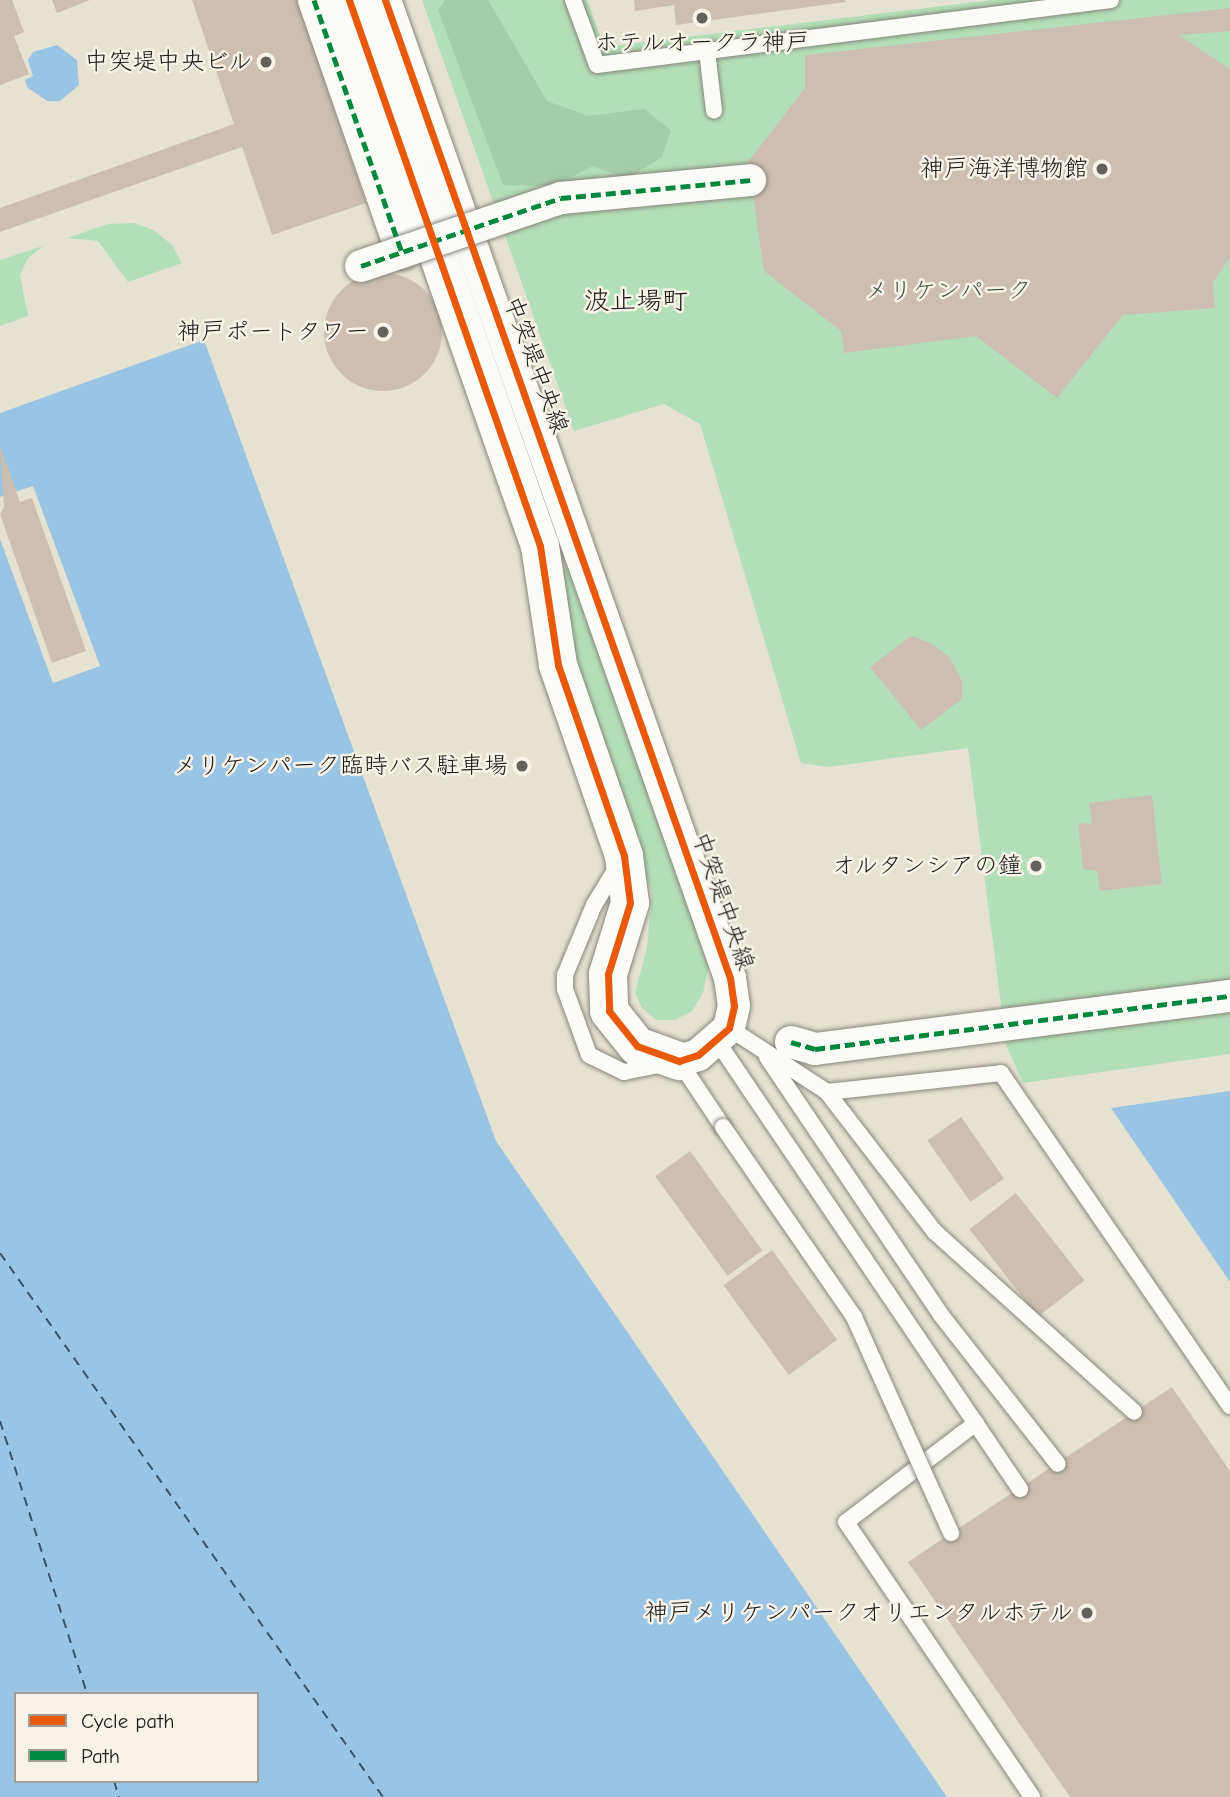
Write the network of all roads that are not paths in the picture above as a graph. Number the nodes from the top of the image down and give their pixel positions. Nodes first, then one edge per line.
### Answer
1 (314, 0) edge
2 (349, 0) edge
3 (386, 0) edge
4 (573, 0) edge
5 (1111, 0) edge
6 (707, 51) junction
7 (714, 111) dead end
8 (750, 180) dead end
9 (402, 253) junction
10 (360, 267) dead end
11 (1230, 996) edge
12 (723, 1034) junction
13 (778, 1047) junction
14 (679, 1061) junction
15 (827, 1092) junction
16 (1230, 1406) edge
17 (1135, 1412) dead end
18 (976, 1423) junction
19 (1058, 1464) dead end
20 (1020, 1489) dead end
21 (951, 1533) dead end
22 (1032, 1797) edge

1 - 9 street
2 - 14 street
3 - 12 street, 中突堤中央線
4 - 6 lane
5 - 6 lane
6 - 7 lane
8 - 9 street, bridge
9 - 10 street, bridge
11 - 13 street
12 - 13 lane
12 - 14 street
12 - 18 lane
13 - 15 lane
13 - 19 lane
14 - 21 lane, bridge
15 - 16 lane
15 - 17 lane
18 - 20 lane
18 - 22 lane

